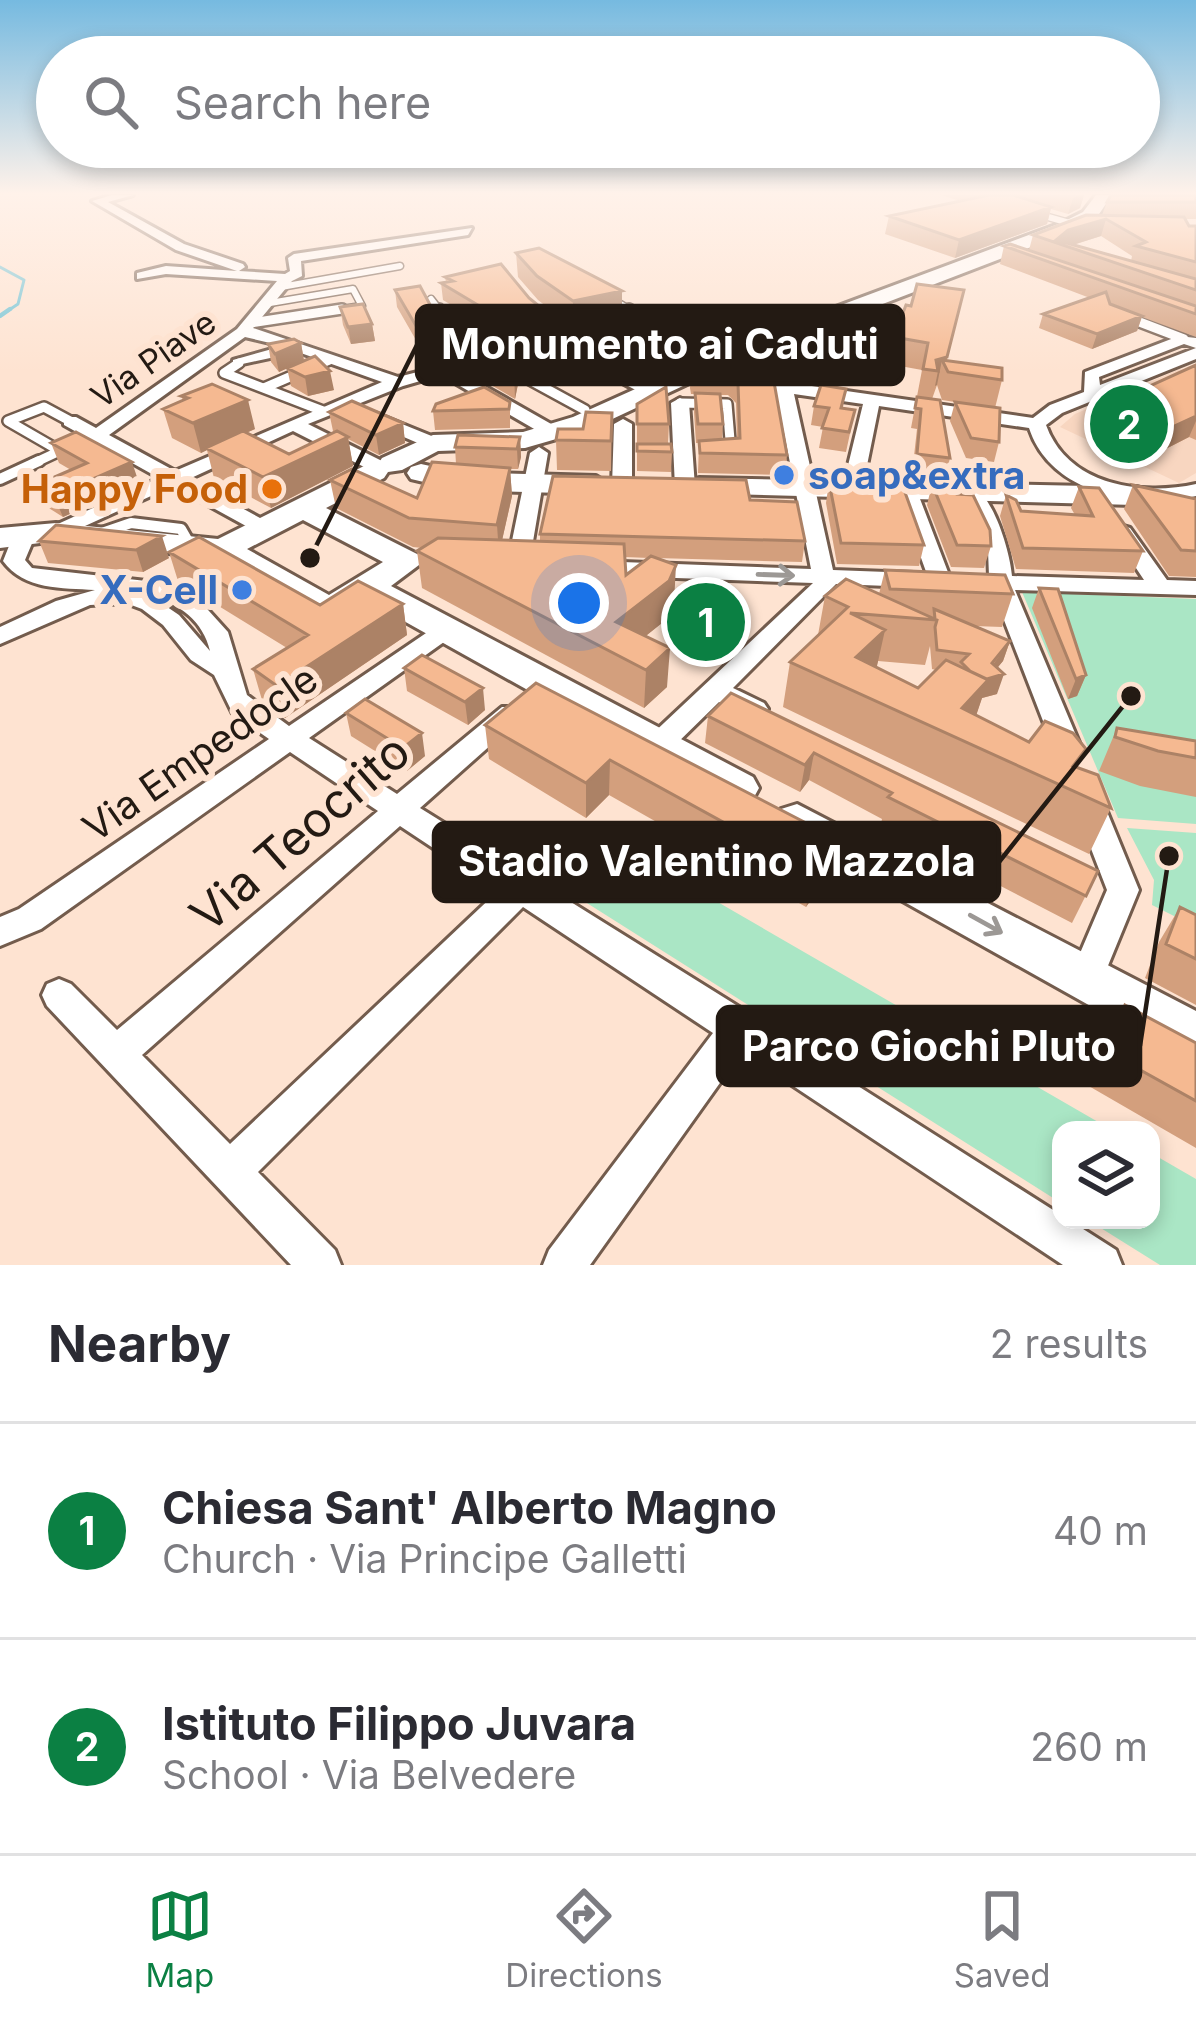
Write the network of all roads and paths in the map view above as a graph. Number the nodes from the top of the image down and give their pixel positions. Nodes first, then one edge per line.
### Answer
1 (199, 254) edge
2 (319, 254) edge
3 (988, 254) edge
4 (1035, 254) edge
5 (400, 266) dead end
6 (142, 276) dead end
7 (341, 276) junction
8 (279, 280) junction
9 (353, 289) junction
10 (590, 289) edge
11 (431, 299) edge
12 (264, 304) junction
13 (534, 306) edge
14 (1166, 311) edge
15 (1130, 318) joint
16 (654, 320) joint
17 (680, 326) edge
18 (247, 328) junction
19 (561, 338) junction
20 (1192, 345) edge
21 (299, 347) junction
22 (758, 347) junction
23 (477, 358) junction
24 (329, 360) junction
25 (239, 363) joint
26 (447, 372) junction
27 (397, 382) junction
28 (262, 388) junction
29 (651, 391) junction
30 (872, 400) junction
31 (680, 403) joint
32 (333, 407) junction
33 (585, 410) edge
34 (433, 414) edge
35 (70, 421) joint
36 (293, 424) junction
37 (623, 424) dead end
38 (1036, 424) junction
39 (395, 427) junction
40 (98, 435) junction
41 (60, 451) junction
42 (666, 453) junction
43 (715, 453) edge
44 (543, 456) junction
45 (393, 470) junction
46 (176, 478) junction
47 (0, 479) edge
48 (1063, 479) junction
49 (654, 486) junction
50 (804, 489) junction
51 (852, 490) junction
52 (1196, 490) edge
53 (907, 491) junction
54 (972, 492) junction
55 (1098, 495) junction
56 (1136, 496) junction
57 (302, 508) junction
58 (1196, 514) edge
59 (264, 528) junction
60 (71, 533) junction
61 (11, 547) edge
62 (209, 547) junction
63 (825, 577) junction
64 (940, 580) junction
65 (1001, 582) junction
66 (144, 586) junction
67 (367, 586) junction
68 (1160, 587) junction
69 (1196, 588) edge
70 (443, 632) junction
71 (0, 636) edge
72 (224, 669) junction
73 (544, 683) junction
74 (716, 690) junction
75 (780, 721) edge
76 (287, 740) junction
77 (658, 745) junction
78 (403, 810) junction
79 (1080, 869) edge
80 (523, 887) junction
81 (1123, 890) junction
82 (0, 932) edge
83 (1086, 979) junction
84 (59, 995) dead end
85 (739, 1027) junction
86 (1196, 1040) edge
87 (117, 1053) junction
88 (230, 1171) junction
89 (320, 1265) edge
90 (564, 1265) edge
91 (1101, 1265) edge

1 - 8 street
2 - 8 street
3 - 22 street
4 - 22 street
5 - 7 lane
6 - 8 street, Via Piave
7 - 8 lane
7 - 9 lane
8 - 12 street, Via Piave
9 - 12 lane
9 - 18 lane
10 - 16 lane
11 - 23 lane
12 - 18 street, Via Piave
13 - 19 lane
14 - 15 street
15 - 20 lane
16 - 19 street
17 - 22 street
18 - 21 street
18 - 40 street, Via Piave
19 - 23 street
19 - 29 street
20 - 38 street
21 - 24 street
21 - 25 street
22 - 29 street
22 - 45 street
23 - 26 street
24 - 27 street
24 - 28 lane
25 - 28 lane
26 - 27 street
26 - 33 lane
26 - 44 street
27 - 32 street
28 - 32 lane
29 - 44 street
30 - 38 street
30 - 50 street
30 - 51 street
31 - 42 street
31 - 43 lane
32 - 36 street
32 - 39 street
34 - 39 street
35 - 40 street
35 - 41 lane
36 - 45 street
36 - 46 street
37 - 42 street
38 - 48 street
39 - 45 street
40 - 41 lane
40 - 46 street
41 - 47 lane
42 - 49 street
42 - 49 street
44 - 45 street
44 - 45 street
44 - 49 street
44 -> 63 street
45 - 57 street
46 - 59 street
46 - 60 street
48 - 54 street
48 - 55 street
48 - 56 street
49 - 50 street
50 - 51 street
50 - 63 street
51 - 53 street
52 - 56 street
53 - 54 street
53 - 64 street
54 - 65 street
55 - 56 street
55 - 68 street
56 - 58 street
57 - 59 street
57 - 67 street
59 - 62 street
60 - 61 street
60 - 62 street
61 - 66 street
62 - 66 street
62 - 67 street
63 - 64 street
63 - 74 street
64 - 65 street
65 - 68 street
65 - 81 street
66 - 72 street
67 - 70 street
68 - 69 street
70 - 73 street
70 - 76 street, Via Empedocle
71 - 72 street
72 - 76 street
73 - 77 street
73 - 78 street, Via Teocrito
74 - 75 street
74 - 77 street
76 - 78 street
76 - 82 street, Via Empedocle
77 -> 83 street
78 - 80 street
78 - 87 street, Via Teocrito
79 - 81 street
80 - 85 street
80 - 88 street
81 - 83 street
83 - 86 street
84 - 87 street
85 - 90 street
85 - 91 street
87 - 88 street
88 - 89 street

